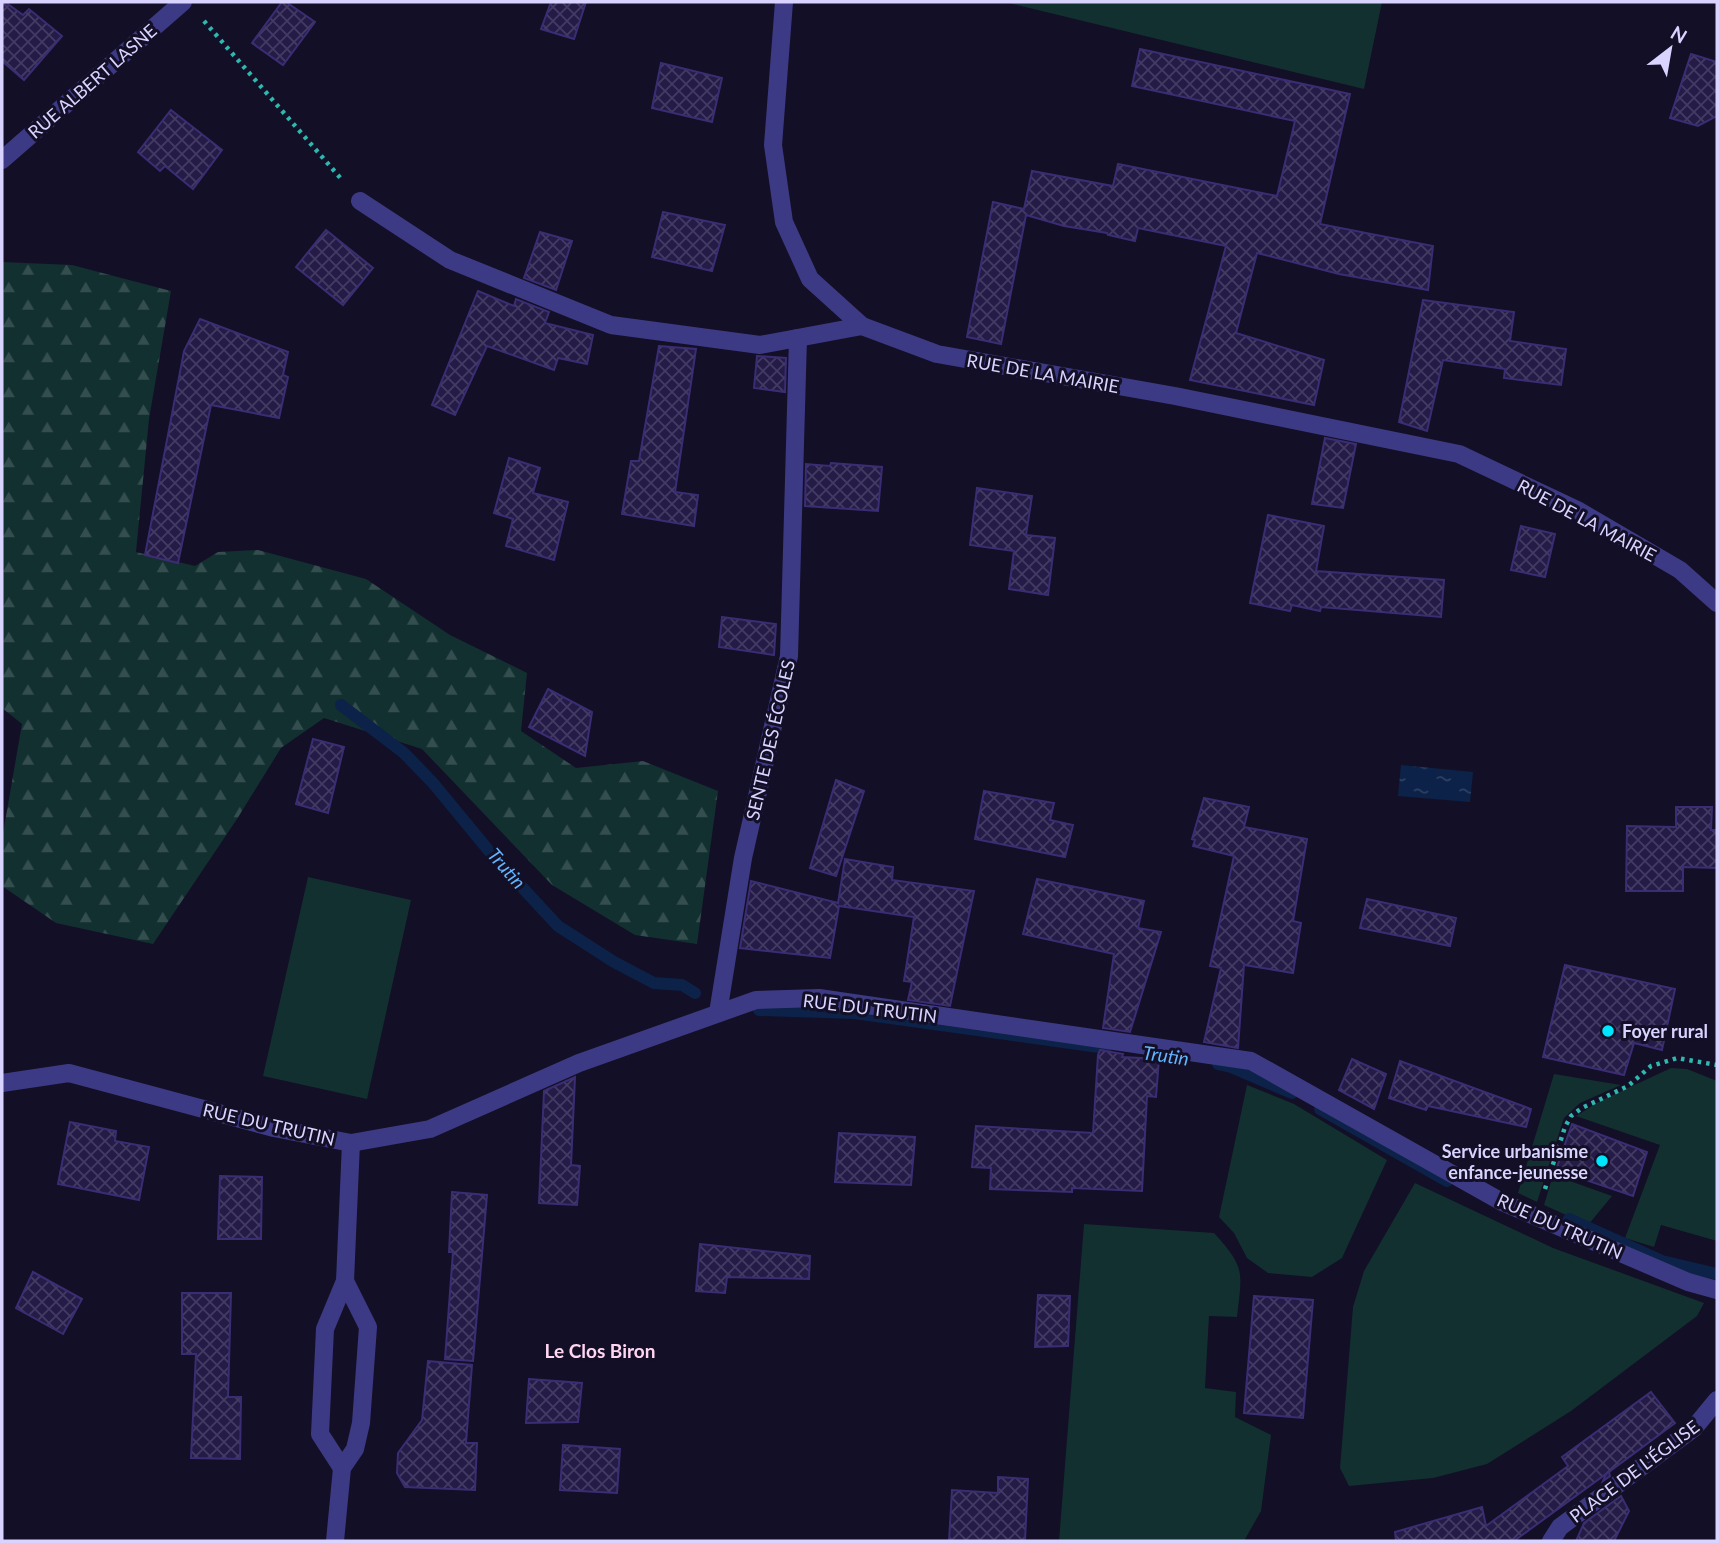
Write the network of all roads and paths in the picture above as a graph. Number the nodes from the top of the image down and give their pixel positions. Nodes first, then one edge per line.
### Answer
1 (784, 2) edge
2 (190, 7) edge
3 (2, 160) edge
4 (360, 201) joint
5 (862, 326) junction
6 (798, 338) junction
7 (1717, 603) edge
8 (718, 1013) junction
9 (1717, 1065) edge
10 (2, 1083) edge
11 (351, 1143) junction
12 (1537, 1217) junction
13 (345, 1281) junction
14 (1717, 1290) edge
15 (1717, 1400) edge
16 (342, 1468) junction
17 (335, 1541) edge
18 (1551, 1541) edge

1 - 5 street
2 - 3 street, RUE ALBERT LASNE
2 - 4 path
4 - 6 street
5 - 6 street
5 - 7 street, RUE DE LA MAIRIE
6 - 8 street, SENTE DES ÉCOLES
8 - 11 street, RUE DU TRUTIN
8 - 12 street, RUE DU TRUTIN
9 - 12 path
10 - 11 street, RUE DU TRUTIN
11 - 13 street
12 - 14 street, RUE DU TRUTIN
13 - 16 street
13 - 16 street
15 - 18 street, PLACE DE L'ÉGLISE
16 - 17 street

